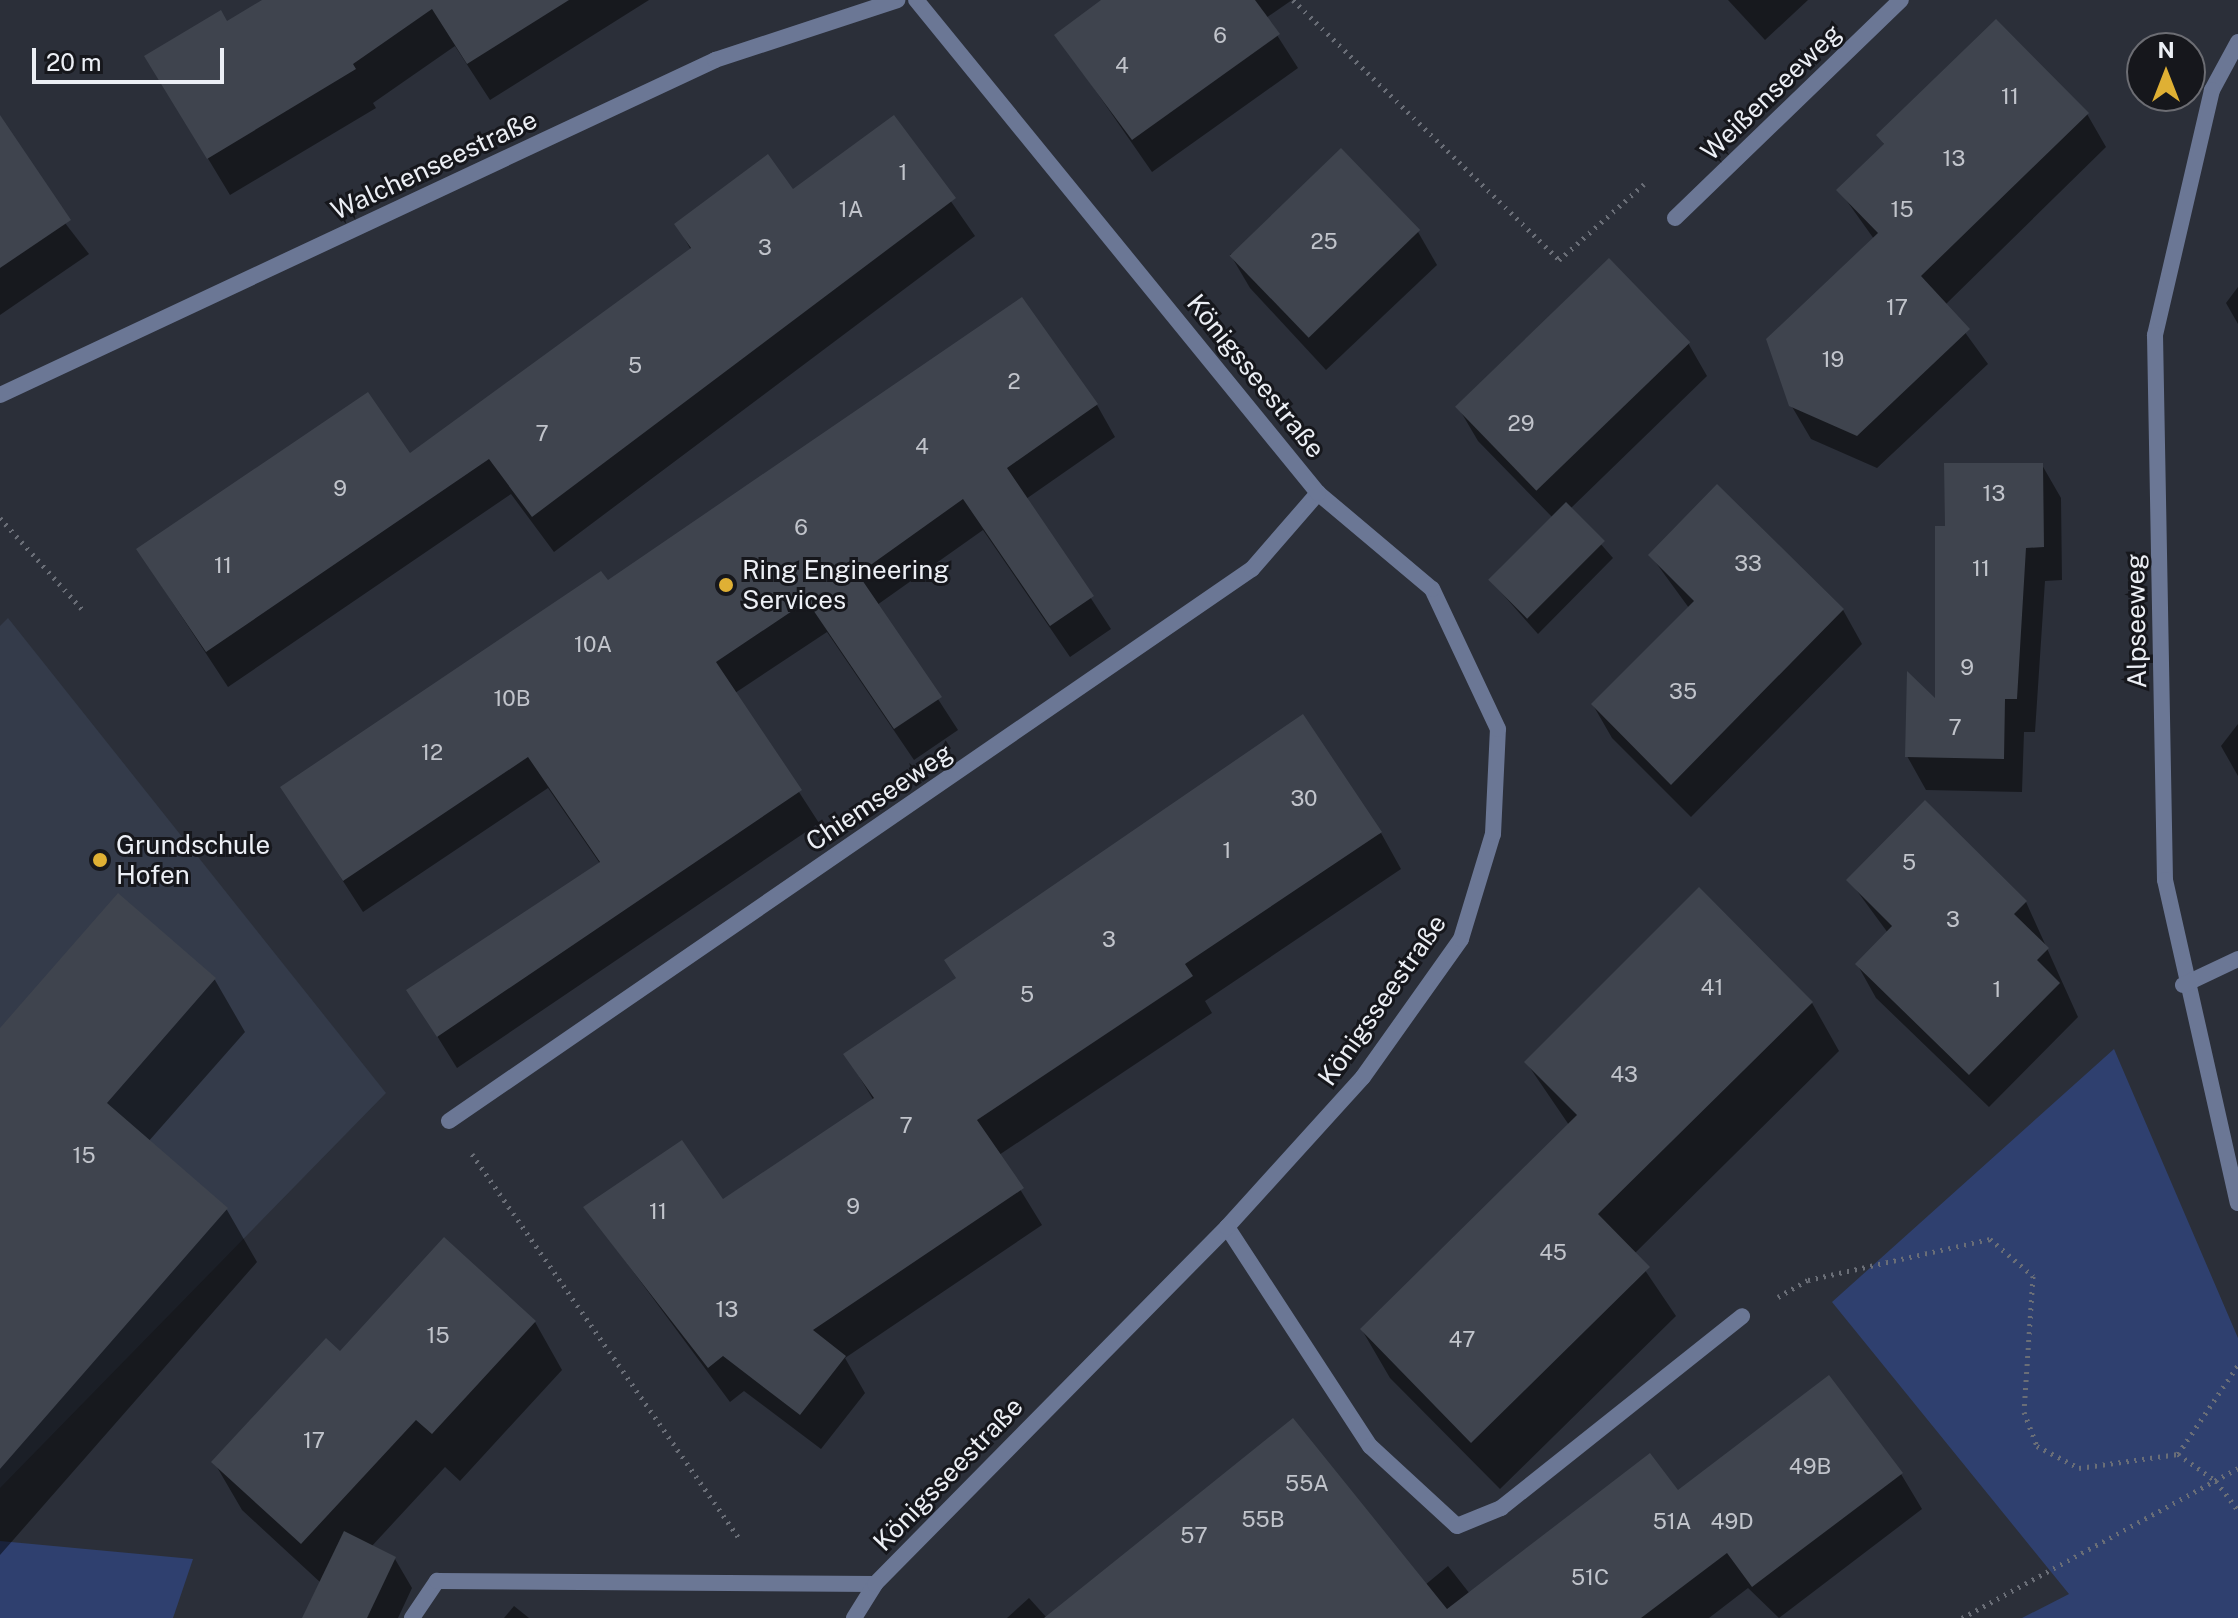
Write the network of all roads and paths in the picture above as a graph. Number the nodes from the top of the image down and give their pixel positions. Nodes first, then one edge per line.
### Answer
1 (897, 0) edge
2 (916, 0) edge
3 (1293, 0) edge
4 (1901, 0) edge
5 (2238, 42) edge
6 (1675, 218) joint
7 (0, 395) edge
8 (1318, 493) junction
9 (0, 518) edge
10 (82, 609) dead end
11 (2238, 959) edge
12 (2183, 985) junction
13 (449, 1121) joint
14 (2238, 1203) edge
15 (1227, 1227) junction
16 (1742, 1316) joint
17 (2238, 1365) edge
18 (2178, 1454) junction
19 (2238, 1468) edge
20 (2216, 1481) junction
21 (2238, 1510) edge
22 (770, 1584) junction
23 (875, 1584) junction
24 (412, 1618) edge
25 (854, 1618) edge
26 (1962, 1618) edge

1 - 7 street, Walchenseestraße
2 - 8 street, Königsseestraße
3 - 6 path
4 - 6 street, Weißenseeweg
5 - 12 street, Alpseeweg
8 - 13 street, Chiemseeweg
8 - 15 street, Königsseestraße
9 - 10 path
11 - 12 street
12 - 14 street, Alpseeweg
13 - 22 path
15 - 16 street
15 - 23 street, Königsseestraße
16 - 18 path
17 - 18 path
18 - 20 path
19 - 20 path
20 - 21 path
20 - 26 path
22 - 23 street
22 - 24 street
23 - 25 street, Königsseestraße

